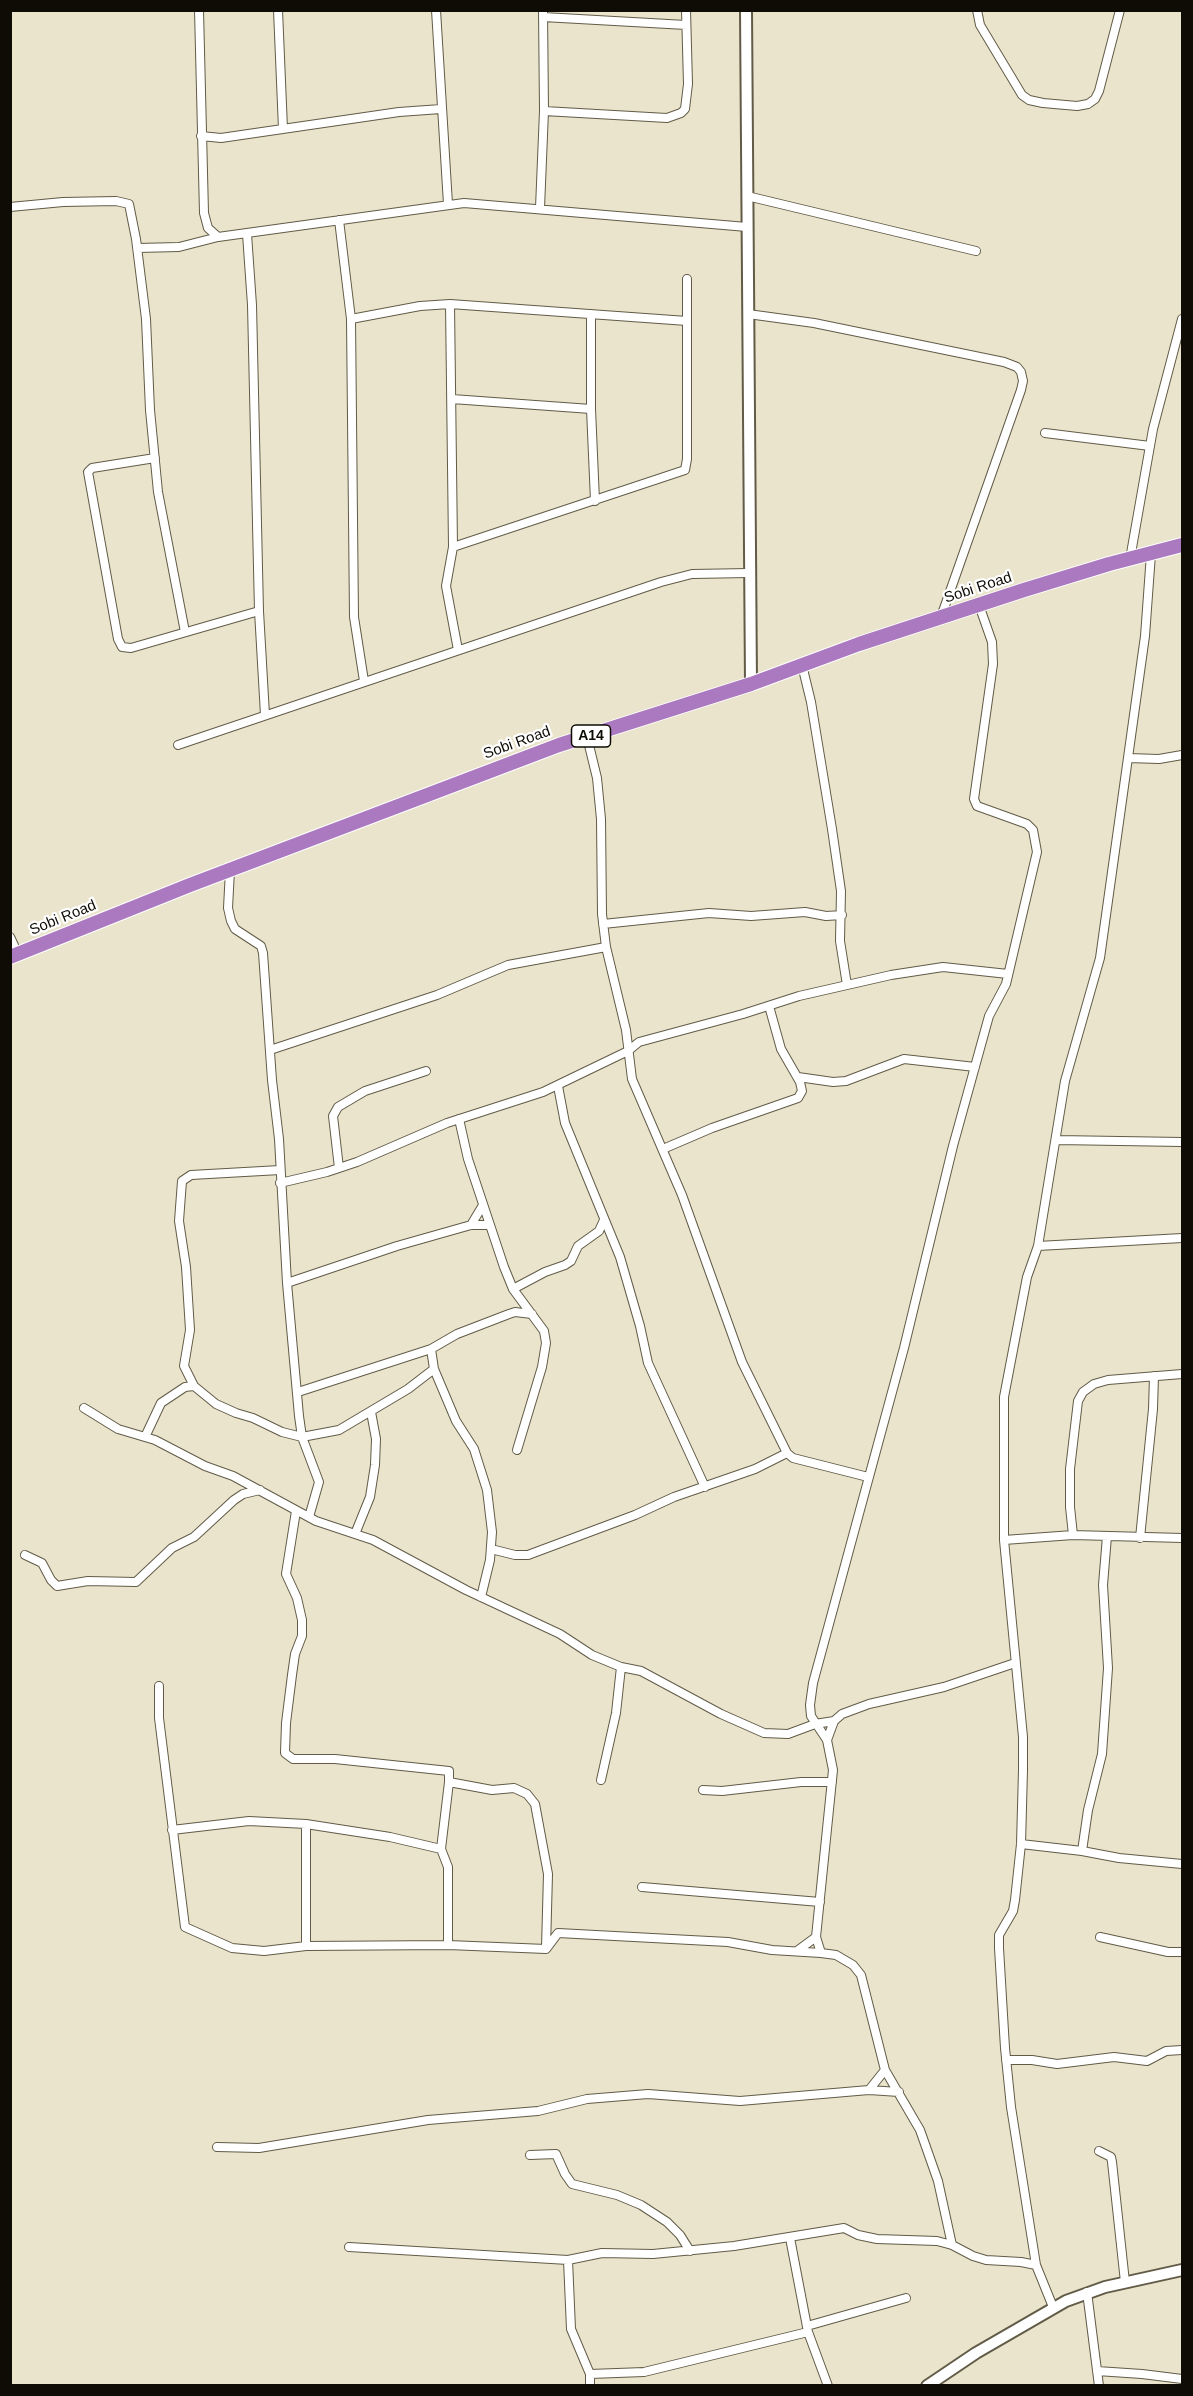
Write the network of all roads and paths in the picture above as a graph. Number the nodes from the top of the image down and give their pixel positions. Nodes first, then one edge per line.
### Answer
1 (200, 10) edge
2 (278, 10) edge
3 (436, 10) edge
4 (686, 10) edge
5 (746, 10) edge
6 (977, 10) edge
7 (1120, 10) edge
8 (543, 14) edge
9 (686, 25) junction
10 (441, 109) junction
11 (544, 111) junction
12 (283, 129) junction
13 (201, 136) junction
14 (747, 196) junction
15 (448, 204) junction
16 (10, 207) edge
17 (540, 208) junction
18 (339, 220) junction
19 (747, 227) junction
20 (247, 234) junction
21 (218, 237) junction
22 (137, 248) junction
23 (976, 251) dead end
24 (687, 279) dead end
25 (450, 304) junction
26 (591, 314) junction
27 (748, 314) junction
28 (351, 319) junction
29 (1182, 319) edge
30 (687, 321) junction
31 (452, 399) junction
32 (591, 409) junction
33 (1045, 433) dead end
34 (1150, 446) junction
35 (155, 458) junction
36 (595, 501) junction
37 (1182, 545) edge
38 (453, 547) junction
39 (1151, 554) junction
40 (1130, 559) junction
41 (749, 573) junction
42 (979, 605) junction
43 (259, 611) junction
44 (941, 617) junction
45 (184, 632) junction
46 (458, 650) junction
47 (802, 665) junction
48 (364, 681) junction
49 (751, 684) junction
50 (265, 715) junction
51 (586, 738) junction
52 (178, 745) dead end
53 (1182, 754) edge
54 (1128, 758) junction
55 (230, 870) junction
56 (842, 915) junction
57 (603, 924) junction
58 (10, 936) edge
59 (606, 947) junction
60 (14, 956) edge
61 (1008, 974) junction
62 (848, 985) junction
63 (768, 1006) junction
64 (270, 1050) junction
65 (628, 1051) junction
66 (975, 1067) junction
67 (426, 1071) dead end
68 (798, 1077) junction
69 (558, 1086) junction
70 (459, 1119) junction
71 (1057, 1140) junction
72 (1182, 1142) edge
73 (663, 1149) junction
74 (339, 1168) junction
75 (280, 1170) junction
76 (280, 1183) junction
77 (483, 1205) junction
78 (604, 1220) junction
79 (471, 1225) junction
80 (489, 1225) junction
81 (1182, 1238) edge
82 (1038, 1246) junction
83 (287, 1282) junction
84 (513, 1289) junction
85 (519, 1296) junction
86 (515, 1312) junction
87 (532, 1314) junction
88 (431, 1349) junction
89 (434, 1369) junction
90 (1182, 1374) edge
91 (1154, 1376) junction
92 (195, 1386) junction
93 (298, 1392) junction
94 (84, 1408) dead end
95 (371, 1412) junction
96 (146, 1437) junction
97 (302, 1437) junction
98 (517, 1450) dead end
99 (787, 1453) junction
100 (868, 1477) junction
101 (705, 1487) junction
102 (260, 1490) junction
103 (296, 1510) junction
104 (309, 1517) junction
105 (355, 1534) junction
106 (1073, 1535) junction
107 (1107, 1536) junction
108 (1140, 1538) junction
109 (1182, 1538) edge
110 (1004, 1540) junction
111 (491, 1549) junction
112 (25, 1555) dead end
113 (481, 1597) junction
114 (1015, 1663) junction
115 (621, 1667) junction
116 (159, 1686) dead end
117 (834, 1721) junction
118 (816, 1724) junction
119 (827, 1740) junction
120 (601, 1780) dead end
121 (449, 1782) junction
122 (832, 1782) junction
123 (703, 1790) dead end
124 (306, 1824) junction
125 (172, 1830) junction
126 (1021, 1844) junction
127 (441, 1849) junction
128 (1082, 1851) junction
129 (1182, 1864) edge
130 (642, 1887) dead end
131 (820, 1902) junction
132 (816, 1937) junction
133 (1100, 1937) dead end
134 (448, 1945) junction
135 (306, 1946) junction
136 (546, 1948) junction
137 (797, 1951) junction
138 (1182, 1952) edge
139 (821, 1953) junction
140 (1182, 2050) edge
141 (1006, 2060) junction
142 (885, 2070) junction
143 (869, 2090) junction
144 (899, 2092) junction
145 (217, 2147) dead end
146 (1100, 2151) dead end
147 (530, 2155) dead end
148 (790, 2238) junction
149 (952, 2245) junction
150 (349, 2247) dead end
151 (690, 2251) junction
152 (568, 2260) junction
153 (1036, 2265) junction
154 (1182, 2270) edge
155 (1125, 2282) junction
156 (1087, 2292) junction
157 (906, 2298) dead end
158 (1053, 2307) junction
159 (807, 2329) junction
160 (1097, 2371) junction
161 (590, 2374) junction
162 (1182, 2379) edge
163 (590, 2385) edge
164 (828, 2385) edge
165 (927, 2385) edge
166 (1100, 2385) edge

1 - 13 street
2 - 12 street
3 - 10 street
4 - 9 street
5 - 14 street
6 - 7 street
8 - 9 street
8 - 11 street
9 - 11 street
10 - 12 street
10 - 15 street
11 - 17 street
12 - 13 street
13 - 21 street
14 - 19 street
14 - 23 street
15 - 17 street
15 - 18 street
16 - 22 street
17 - 19 street
18 - 20 street
18 - 28 street
19 - 27 street
20 - 21 street
20 - 43 street
21 - 22 street
22 - 35 street
24 - 30 street
25 - 26 street
25 - 28 street
25 - 31 street
26 - 30 street
26 - 32 street
27 - 41 street
27 - 44 street
28 - 48 street
29 - 34 street
30 - 36 street
31 - 32 street
31 - 38 street
32 - 36 street
33 - 34 street
34 - 40 street
35 - 45 street
35 - 45 street
36 - 38 street
37 - 39 highway, Sobi Road / A14
38 - 46 street
39 - 40 highway, Sobi Road / A14
39 - 54 street
40 - 42 highway, Sobi Road / A14
41 - 46 street
41 - 49 street
42 - 44 highway, Sobi Road / A14
42 - 61 street
43 - 45 street
43 - 50 street
44 - 47 highway, Sobi Road / A14
46 - 48 street
47 - 49 highway, Sobi Road / A14
47 - 56 street
48 - 50 street
49 - 51 highway, Sobi Road / A14
50 - 52 street
51 - 55 highway, Sobi Road / A14
51 - 57 street
53 - 54 street
54 - 71 street
55 - 60 highway, Sobi Road / A14
55 - 64 street
56 - 57 street
56 - 62 street
57 - 59 street
58 - 60 street
59 - 64 street
59 - 65 street
61 - 62 street
61 - 66 street
62 - 63 street
63 - 65 street
63 - 68 street
64 - 75 street
65 - 69 street
65 - 73 street
66 - 68 street
66 - 100 street
67 - 74 street
68 - 73 street
69 - 70 street
69 - 78 street
70 - 74 street
70 - 77 street
71 - 72 street
71 - 82 street
73 - 99 street
74 - 76 street
75 - 76 street
75 - 92 street
76 - 83 street
77 - 79 street
77 - 80 street
78 - 84 street
78 - 101 street
79 - 80 street
79 - 83 street
80 - 84 street
81 - 82 street
82 - 110 street
83 - 93 street
84 - 85 street
85 - 86 street
85 - 87 street
86 - 87 street
86 - 88 street
87 - 98 street
88 - 89 street
88 - 93 street
89 - 95 street
89 - 111 street
90 - 91 street
91 - 106 street
91 - 108 street
92 - 96 street
92 - 97 street
93 - 97 street
94 - 96 street
95 - 97 street
95 - 105 street
96 - 102 street
97 - 104 street
99 - 100 street
99 - 101 street
100 - 118 street
101 - 111 street
102 - 103 street
102 - 112 street
103 - 104 street
103 - 121 street
104 - 105 street
105 - 113 street
106 - 107 street
106 - 110 street
107 - 108 street
107 - 128 street
108 - 109 street
110 - 114 street
111 - 113 street
113 - 115 street
114 - 117 street
114 - 126 street
115 - 118 street
115 - 120 street
116 - 125 street
117 - 118 street
117 - 119 street
118 - 119 street
119 - 122 street
121 - 127 street
121 - 136 street
122 - 123 street
122 - 131 street
124 - 125 street
124 - 127 street
124 - 135 street
125 - 135 street
126 - 128 street
126 - 141 street
127 - 134 street
128 - 129 street
130 - 131 street
131 - 132 street
132 - 137 street
132 - 139 street
133 - 138 street
134 - 135 street
134 - 136 street
136 - 137 street
137 - 139 street
139 - 142 street
140 - 141 street
141 - 153 street
142 - 143 street
142 - 144 street
143 - 144 street
143 - 145 street
144 - 149 street
146 - 155 street
147 - 151 street
148 - 149 street
148 - 151 street
148 - 159 street
149 - 153 street
150 - 152 street
151 - 152 street
152 - 161 street
153 - 158 street
154 - 155 street
155 - 156 street
156 - 158 street
156 - 160 street
157 - 159 street
158 - 165 street
159 - 161 street
159 - 164 street
160 - 162 street
160 - 166 street
161 - 163 street

